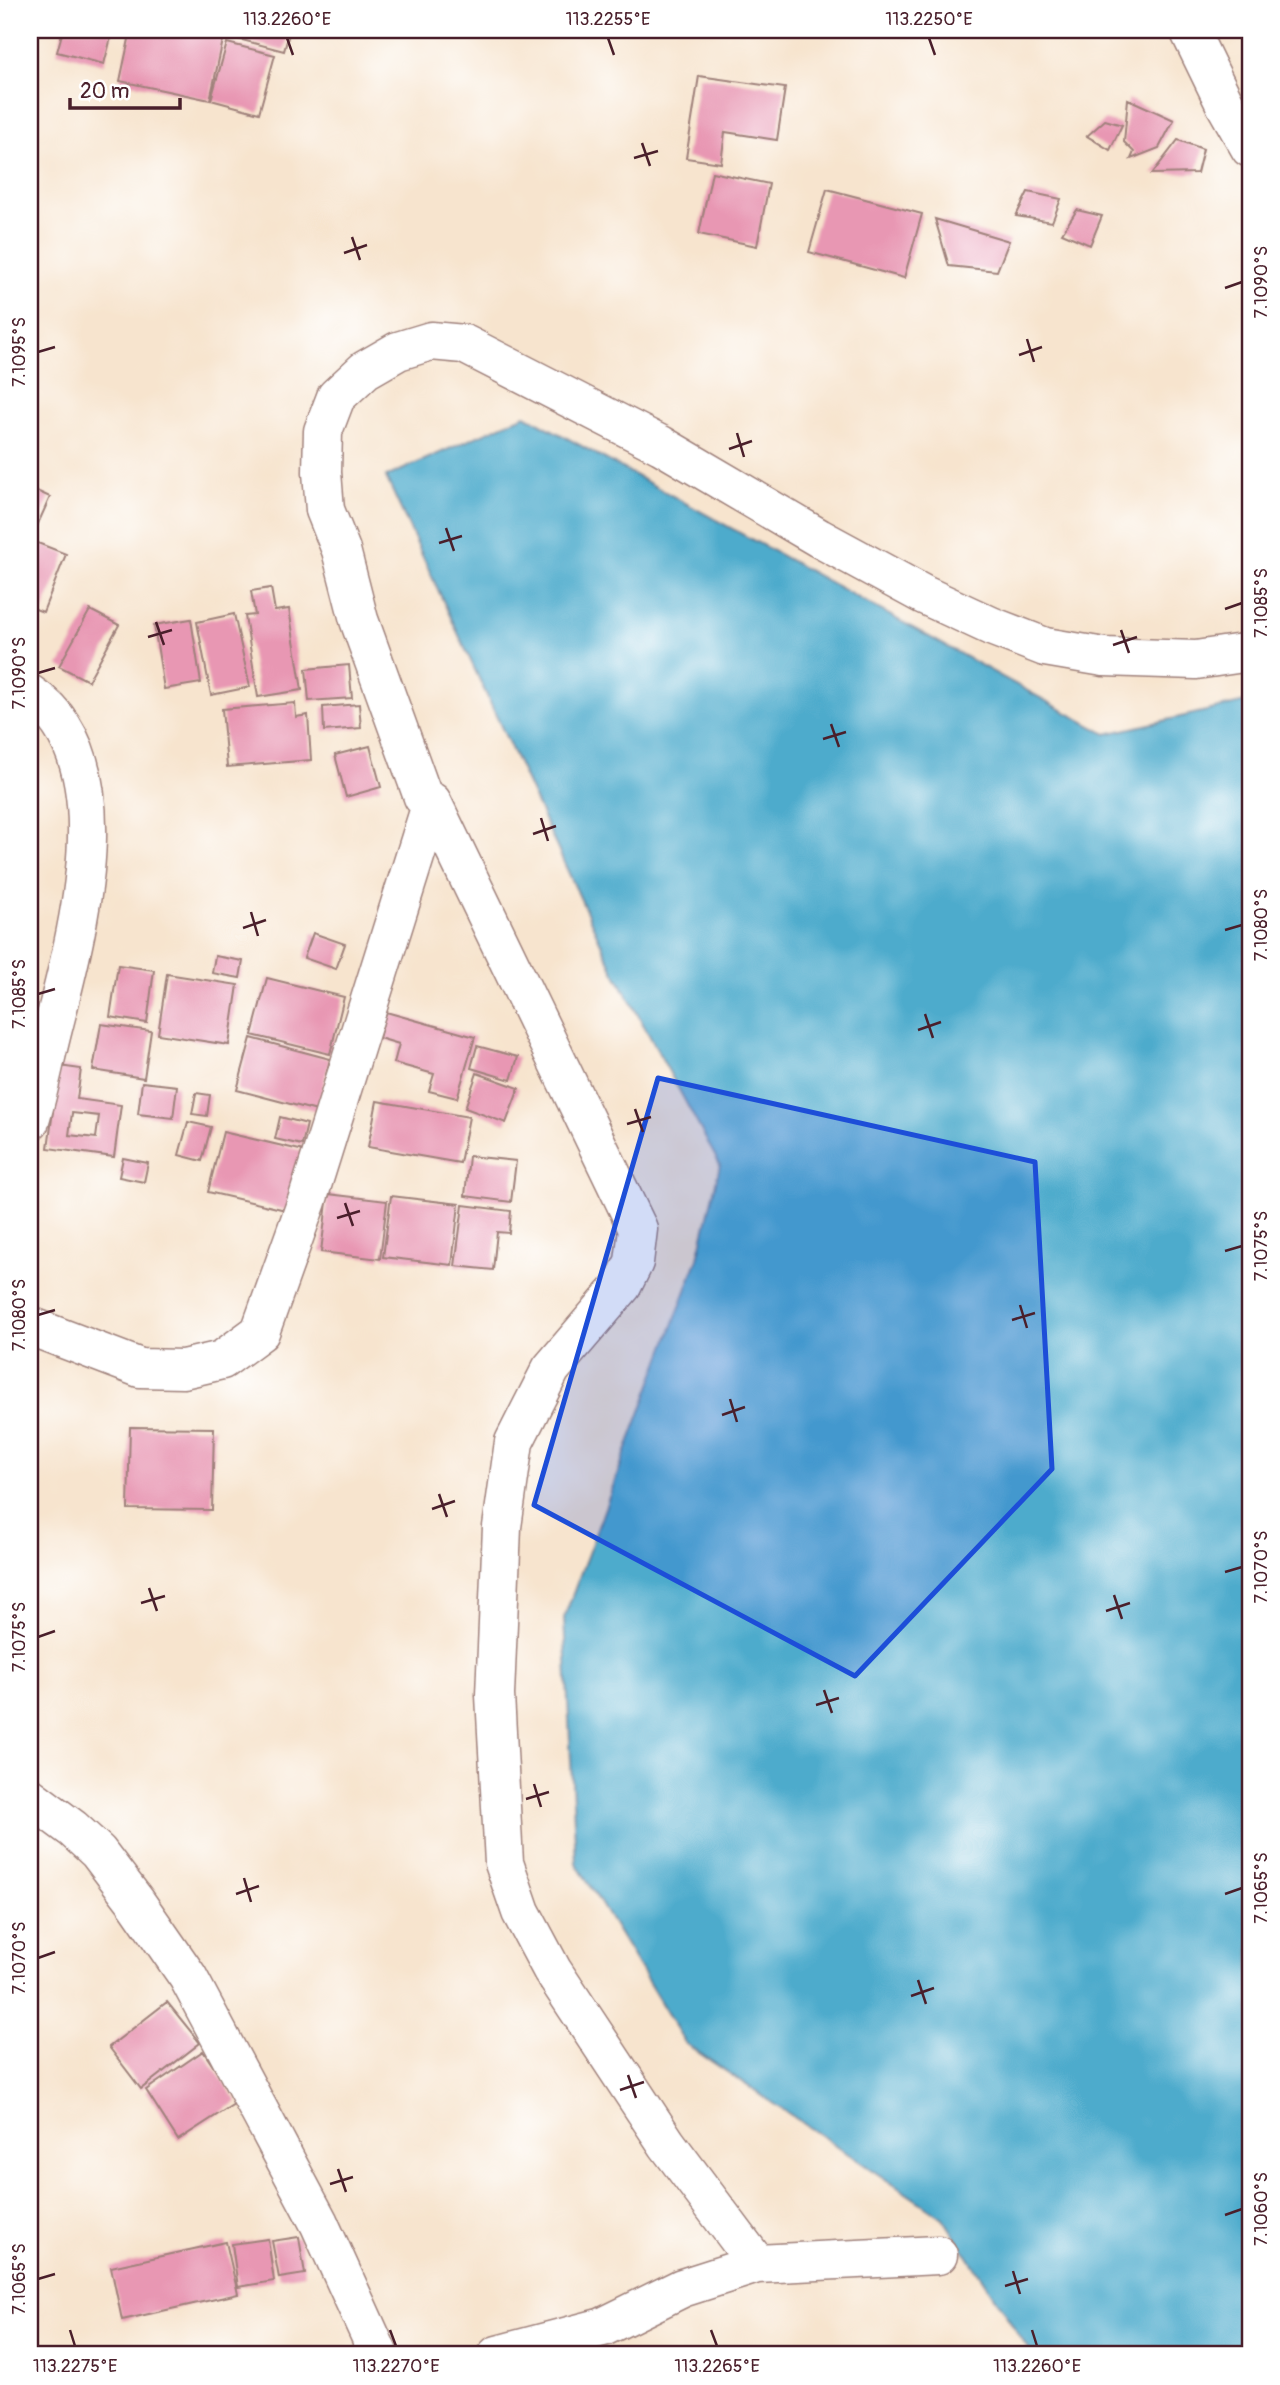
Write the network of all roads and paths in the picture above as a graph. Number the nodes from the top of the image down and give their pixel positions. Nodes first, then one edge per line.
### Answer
1 (1189, 30) edge
2 (1250, 148) edge
3 (1250, 652) edge
4 (30, 694) edge
5 (432, 802) junction
6 (30, 1121) edge
7 (30, 1326) edge
8 (30, 1797) edge
9 (938, 2255) dead end
10 (757, 2264) junction
11 (379, 2355) edge
12 (496, 2355) edge

1 - 2 street
3 - 5 street
4 - 6 street
5 - 7 street
5 - 10 street
8 - 11 street
9 - 10 street
10 - 12 street

